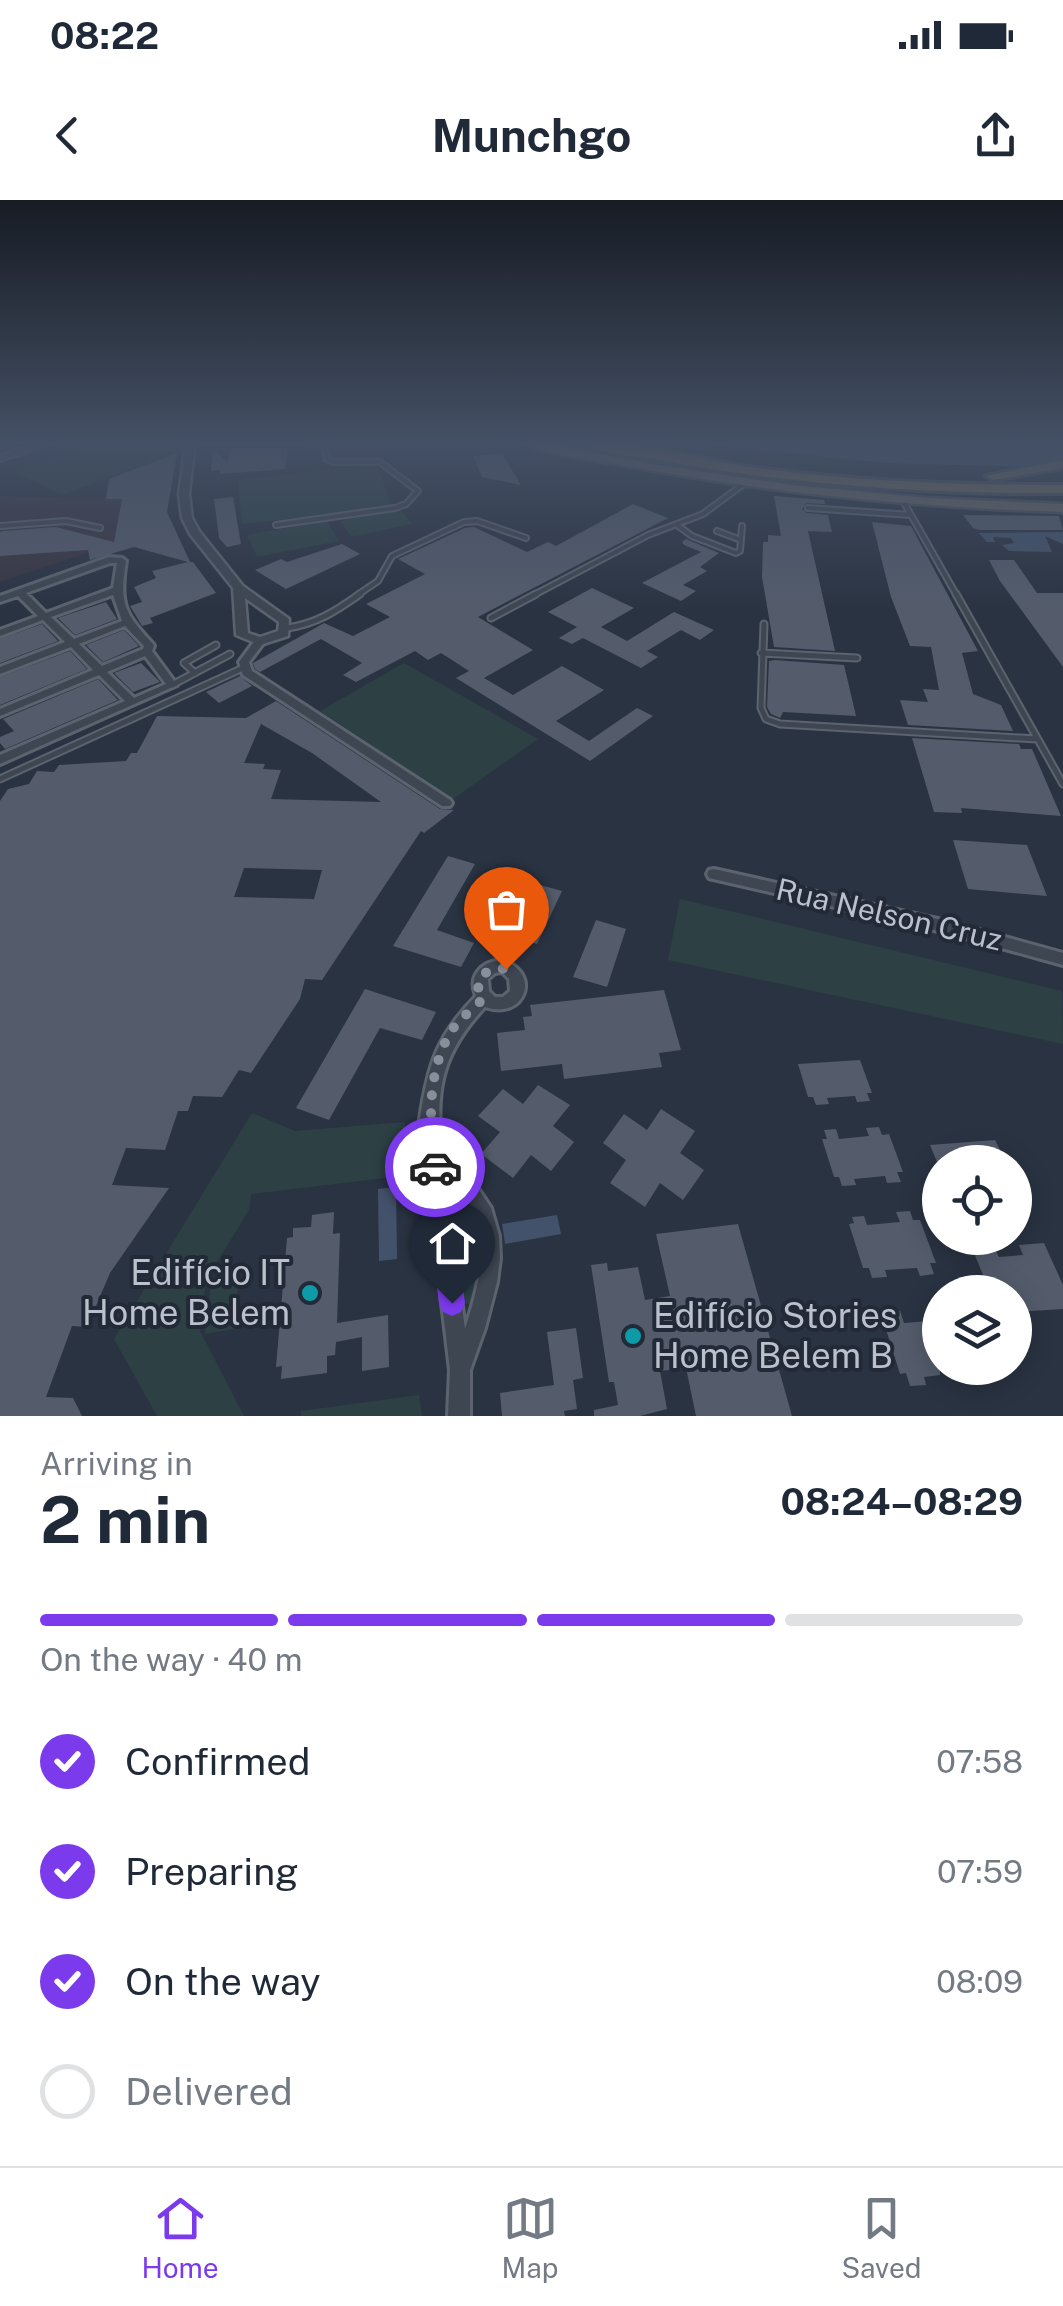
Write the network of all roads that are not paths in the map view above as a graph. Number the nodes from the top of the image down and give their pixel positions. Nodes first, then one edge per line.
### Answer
1 (184, 498) edge
2 (412, 498) edge
3 (729, 498) edge
4 (902, 498) joint
5 (1063, 498) edge
6 (963, 503) joint
7 (808, 508) dead end
8 (911, 515) junction
9 (676, 524) junction
10 (276, 525) dead end
11 (0, 526) edge
12 (742, 526) dead end
13 (100, 528) dead end
14 (717, 531) dead end
15 (526, 538) dead end
16 (741, 540) junction
17 (239, 588) junction
18 (117, 590) junction
19 (20, 592) junction
20 (0, 599) edge
21 (45, 617) junction
22 (491, 618) dead end
23 (127, 622) junction
24 (764, 624) dead end
25 (287, 628) junction
26 (0, 633) edge
27 (260, 641) junction
28 (72, 643) junction
29 (216, 645) dead end
30 (147, 652) junction
31 (761, 652) junction
32 (230, 654) dead end
33 (857, 658) dead end
34 (243, 668) junction
35 (0, 671) edge
36 (101, 672) junction
37 (194, 672) junction
38 (172, 684) junction
39 (132, 702) junction
40 (0, 713) edge
41 (1037, 739) junction
42 (1, 757) edge
43 (0, 779) edge
44 (1063, 784) edge
45 (446, 803) dead end
46 (714, 874) dead end
47 (1063, 959) edge
48 (484, 998) dead end
49 (436, 1169) junction
50 (460, 1370) junction
51 (459, 1416) edge

1 - 17 street
2 - 10 lane
3 - 9 lane
4 - 6 highway
4 - 8 lane
5 - 6 highway
7 - 8 lane
8 - 41 lane
9 - 16 lane
9 - 22 lane
11 - 13 lane
12 - 16 lane
14 - 16 lane
15 - 25 lane
17 - 25 street
17 - 27 street
18 - 19 street
18 - 21 street
18 - 23 street
19 - 20 street
19 - 21 street
21 - 26 street
21 - 28 street
23 - 28 street
23 - 30 street
24 - 31 lane
25 - 27 street
27 - 34 street
28 - 35 street
28 - 36 street
29 - 37 lane
30 - 36 street
30 - 38 street
31 - 33 lane
31 - 41 lane
32 - 37 lane
34 - 43 lane
34 - 45 street
36 - 39 street
36 - 40 street
37 - 38 lane
38 - 39 street
39 - 42 street
41 - 44 lane
46 - 47 street, Rua Nelson Cruz
48 - 49 street
49 - 50 street
49 - 50 street
50 - 51 street

